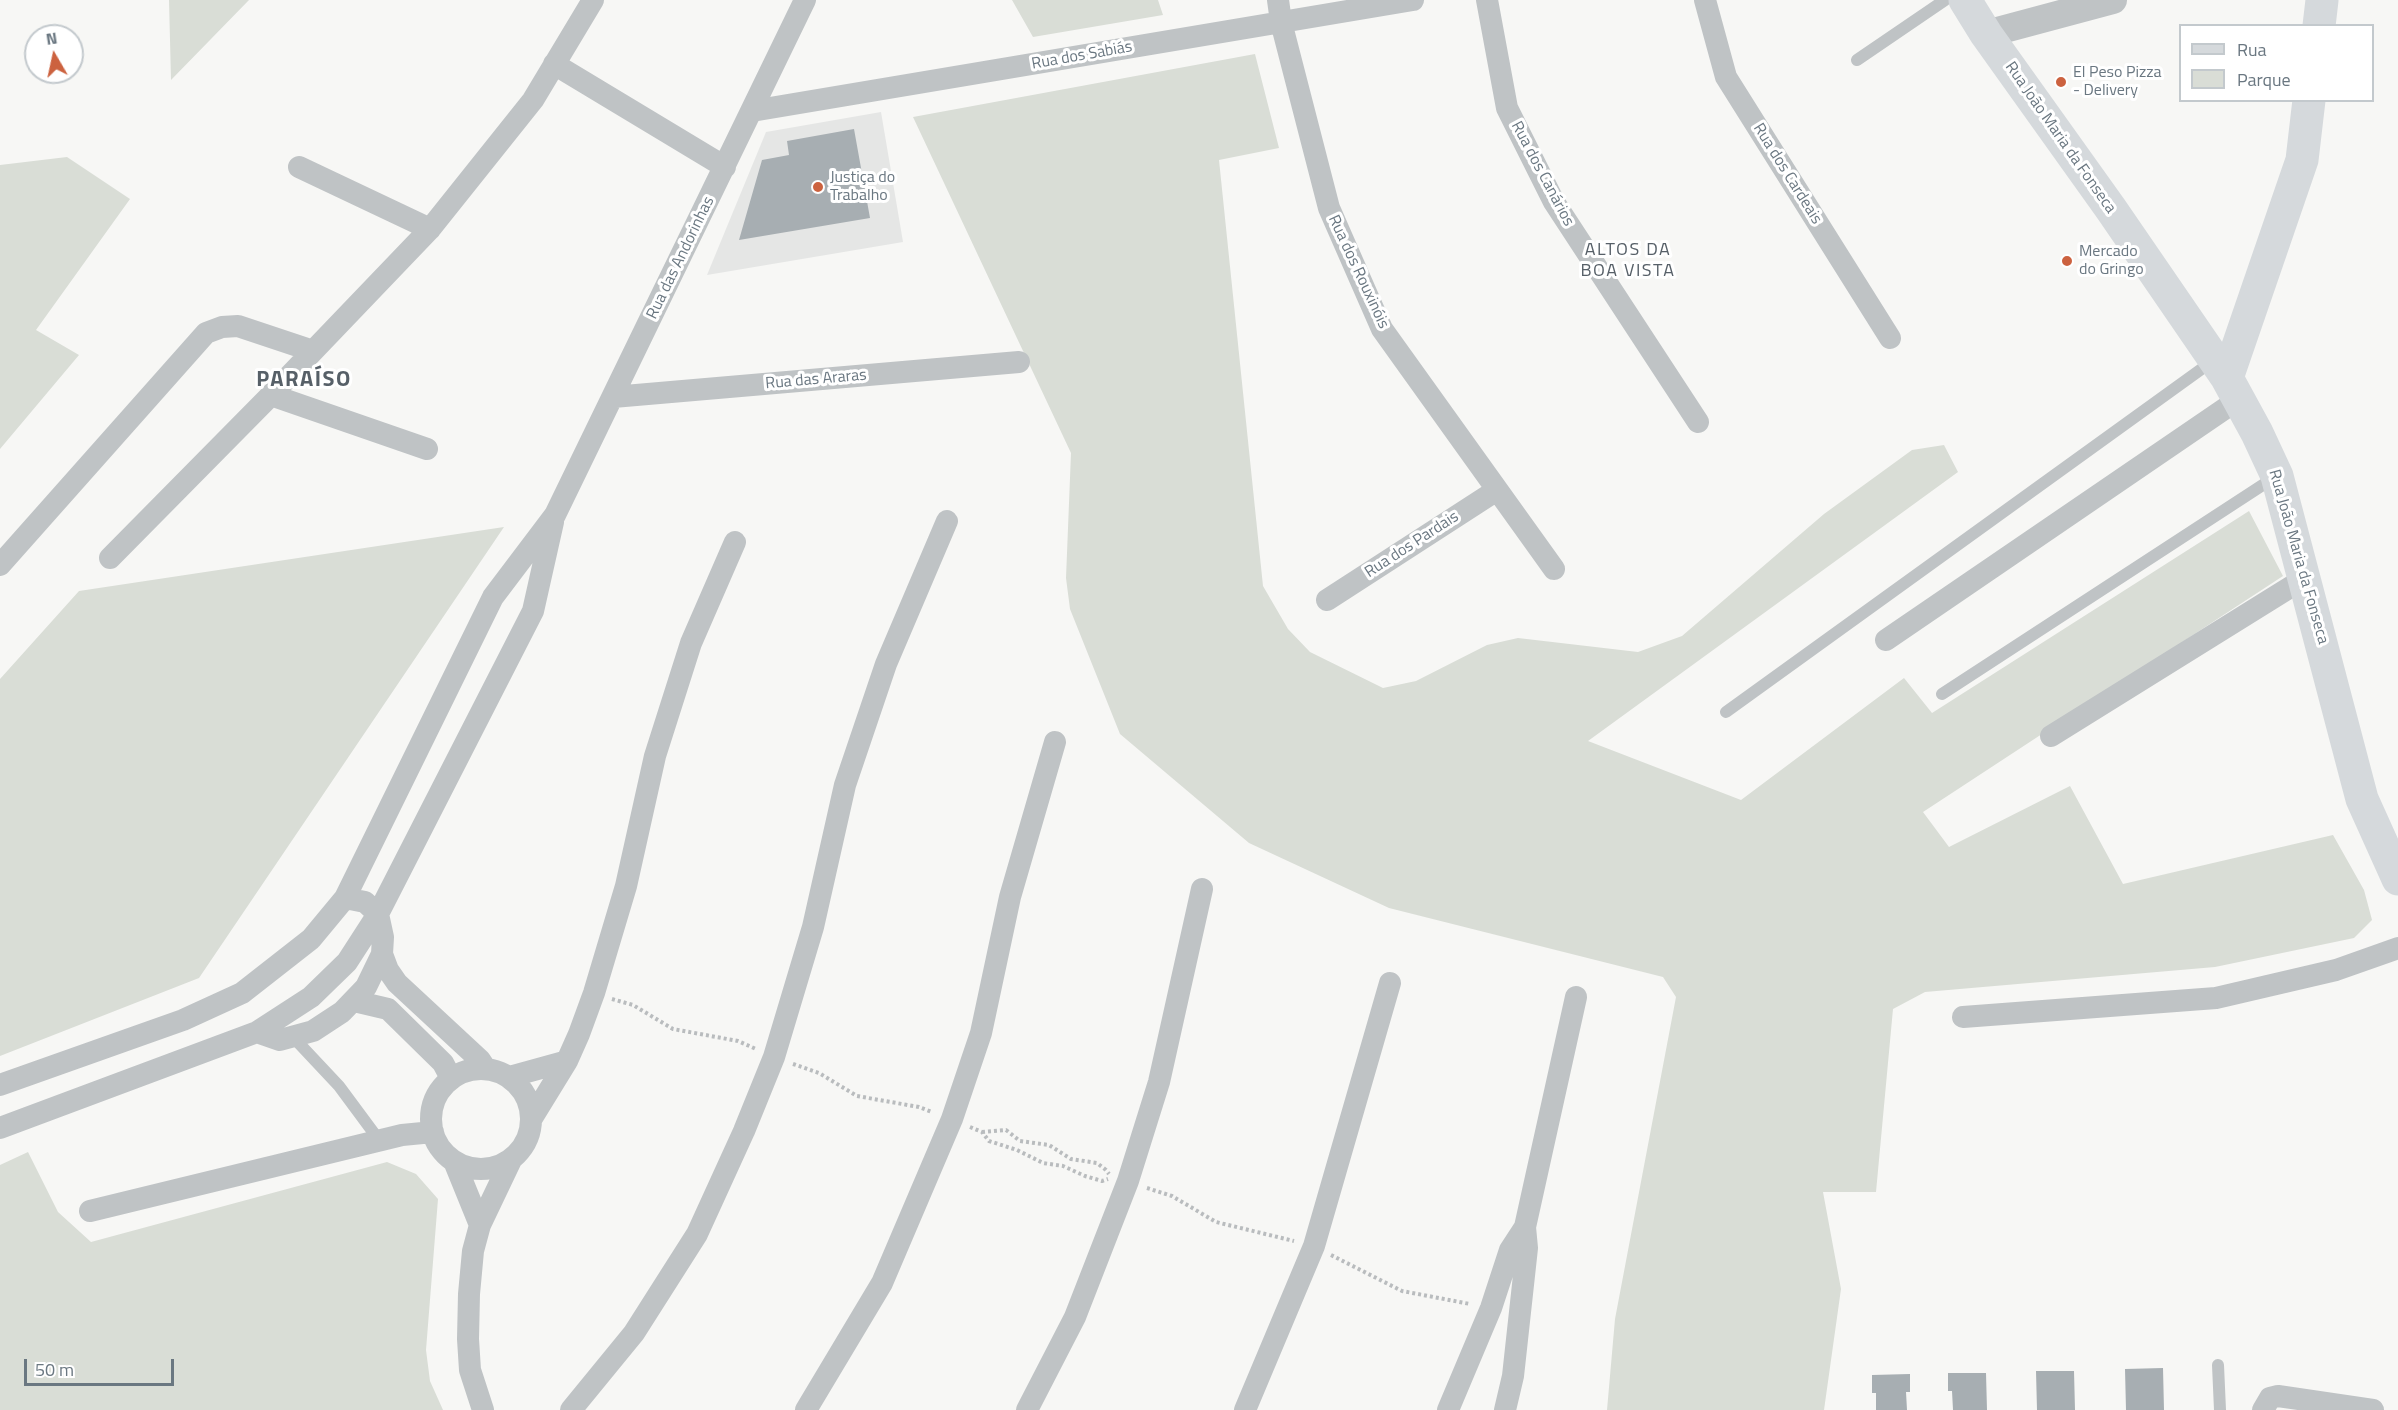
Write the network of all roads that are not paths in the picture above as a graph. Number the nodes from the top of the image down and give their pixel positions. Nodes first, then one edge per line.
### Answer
1 (593, 0) edge
2 (805, 0) edge
3 (1278, 0) edge
4 (1413, 0) edge
5 (1487, 0) edge
6 (1705, 0) edge
7 (1945, 0) edge
8 (1965, 0) edge
9 (2113, 0) edge
10 (2322, 0) edge
11 (1281, 22) junction
12 (2319, 24) edge
13 (1986, 34) junction
14 (1857, 60) dead end
15 (554, 64) junction
16 (2309, 102) edge
17 (752, 111) junction
18 (725, 166) junction
19 (299, 167) dead end
20 (430, 229) junction
21 (1890, 338) dead end
22 (313, 351) junction
23 (1018, 362) dead end
24 (2224, 364) junction
25 (271, 395) junction
26 (613, 397) junction
27 (1698, 422) dead end
28 (427, 449) dead end
29 (2277, 476) junction
30 (1497, 490) junction
31 (555, 515) junction
32 (947, 521) dead end
33 (735, 542) dead end
34 (110, 558) dead end
35 (0, 565) edge
36 (1554, 569) dead end
37 (2306, 578) junction
38 (1327, 600) dead end
39 (1887, 640) dead end
40 (1942, 694) dead end
41 (1726, 712) dead end
42 (2051, 736) dead end
43 (1055, 742) dead end
44 (2389, 845) edge
45 (2398, 879) edge
46 (1202, 889) dead end
47 (345, 898) junction
48 (378, 914) junction
49 (2398, 948) edge
50 (382, 954) junction
51 (1390, 983) dead end
52 (1576, 997) dead end
53 (354, 1001) junction
54 (1964, 1017) dead end
55 (257, 1032) junction
56 (293, 1037) junction
57 (567, 1061) junction
58 (486, 1069) junction
59 (509, 1077) junction
60 (452, 1078) junction
61 (0, 1085) edge
62 (532, 1118) junction
63 (0, 1128) edge
64 (433, 1132) junction
65 (379, 1140) junction
66 (511, 1160) junction
67 (454, 1161) junction
68 (90, 1211) dead end
69 (480, 1224) junction
70 (1525, 1227) junction
71 (2218, 1365) dead end
72 (483, 1410) edge
73 (572, 1410) edge
74 (806, 1410) edge
75 (1027, 1410) edge
76 (1245, 1410) edge
77 (1448, 1410) edge
78 (1505, 1410) edge
79 (2220, 1410) edge
80 (2263, 1410) edge
81 (2373, 1410) edge

1 - 15 street
2 - 17 street, Rua das Andorinhas
3 - 11 street, Rua dos Rouxinóis
4 - 11 street, Rua dos Sabiás
5 - 27 street, Rua dos Canários
6 - 21 street, Rua dos Cardeais
7 - 14 lane
8 - 13 main road, Rua João Maria da Fonseca
9 - 13 street
10 - 12 main road
11 - 17 street, Rua dos Sabiás
11 - 30 street, Rua dos Rouxinóis
13 - 24 main road, Rua João Maria da Fonseca
15 - 18 street
15 - 20 street
16 - 24 main road
17 - 18 street, Rua das Andorinhas
18 - 26 street, Rua das Andorinhas
19 - 20 street
20 - 22 street
22 - 25 street
22 - 35 street
23 - 26 street, Rua das Araras
24 - 29 main road, Rua João Maria da Fonseca
24 - 39 street
24 - 41 lane
25 - 28 street
25 - 34 street
26 - 31 street, Rua das Andorinhas
29 - 37 main road, Rua João Maria da Fonseca
29 - 40 lane
30 - 36 street, Rua dos Rouxinóis
30 - 38 street, Rua dos Pardais
31 - 47 street
31 - 48 street
32 - 73 street
33 - 57 street
37 - 42 street
37 - 44 main road, Rua João Maria da Fonseca
43 - 74 street
44 - 45 main road, Rua João Maria da Fonseca
46 - 75 street
47 - 48 street
47 - 61 street
48 - 50 street
48 - 55 street
49 - 54 street
50 - 53 street
50 - 58 street
51 - 76 street
52 - 70 street
53 - 56 street
53 - 60 street
55 - 56 street
55 - 63 street
56 - 65 lane
57 - 59 street
57 - 62 street
58 - 59 street
58 - 60 street
59 - 62 street
60 - 64 street
62 - 66 street
64 - 65 street
64 - 67 street
65 - 68 street
66 - 67 street
66 - 69 street
67 - 69 street
69 - 72 street
70 - 77 street
70 - 78 street
71 - 79 lane
80 - 81 street

